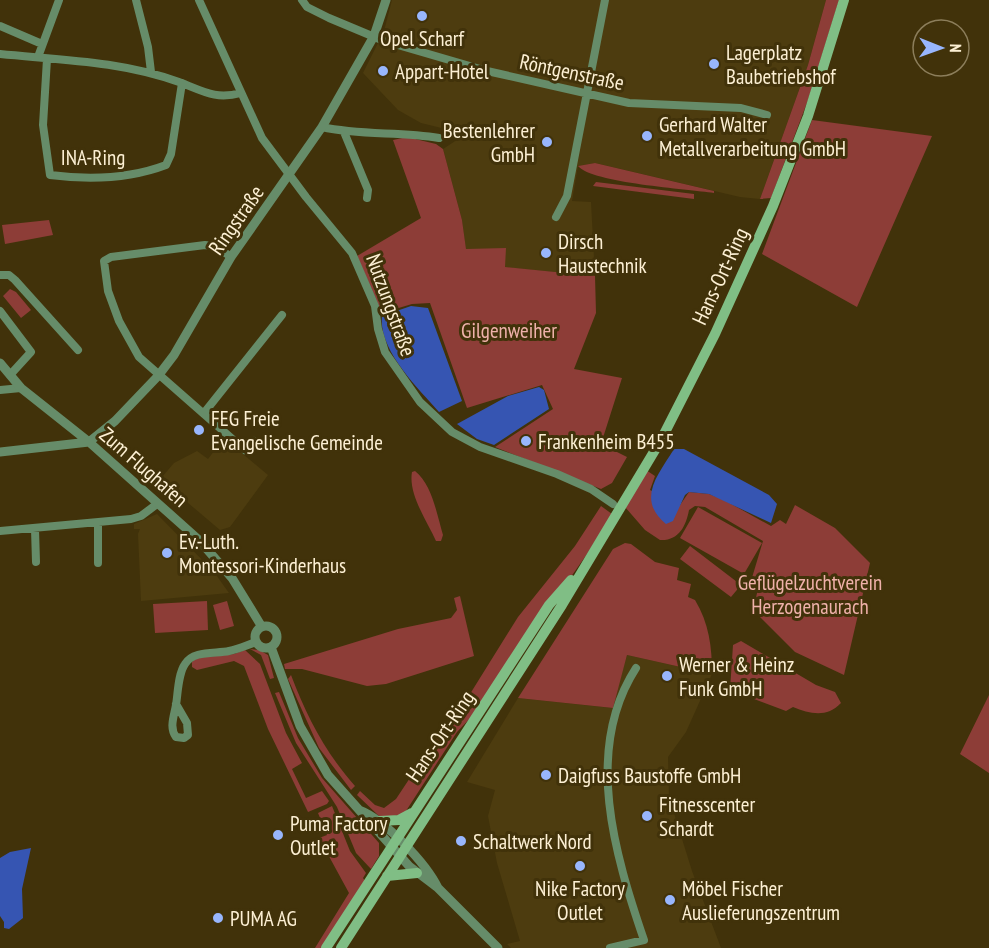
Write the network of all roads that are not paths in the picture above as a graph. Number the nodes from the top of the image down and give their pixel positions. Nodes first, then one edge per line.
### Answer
1 (59, 0) edge
2 (136, 0) edge
3 (199, 0) edge
4 (302, 0) edge
5 (386, 0) edge
6 (605, 0) edge
7 (844, 0) edge
8 (0, 26) edge
9 (375, 36) junction
10 (42, 44) junction
11 (0, 56) edge
12 (38, 57) junction
13 (47, 59) junction
14 (151, 72) junction
15 (182, 83) junction
16 (241, 93) junction
17 (587, 93) junction
18 (767, 115) dead end
19 (322, 127) junction
20 (344, 132) junction
21 (439, 138) dead end
22 (290, 175) junction
23 (367, 198) dead end
24 (556, 217) dead end
25 (231, 256) junction
26 (0, 275) edge
27 (0, 311) edge
28 (282, 315) dead end
29 (78, 350) dead end
30 (0, 363) edge
31 (13, 373) junction
32 (158, 376) junction
33 (21, 388) junction
34 (0, 390) edge
35 (204, 413) junction
36 (254, 441) dead end
37 (89, 442) junction
38 (0, 452) edge
39 (157, 504) junction
40 (613, 504) dead end
41 (98, 523) junction
42 (35, 529) junction
43 (0, 531) edge
44 (595, 553) junction
45 (36, 562) dead end
46 (98, 563) dead end
47 (262, 627) junction
48 (256, 642) junction
49 (271, 647) junction
50 (636, 668) dead end
51 (176, 704) dead end
52 (359, 810) junction
53 (413, 813) junction
54 (380, 821) junction
55 (394, 842) junction
56 (403, 852) junction
57 (387, 876) junction
58 (420, 876) junction
59 (438, 888) junction
60 (646, 944) edge
61 (326, 948) edge
62 (341, 948) edge
63 (498, 948) edge
64 (610, 948) edge

1 - 10 street
2 - 14 street
3 - 16 street, Nutzungstraße
4 - 9 street, Röntgenstraße
5 - 9 street, Ringstraße
6 - 17 street
7 - 44 main road, Hans-Ort-Ring
8 - 10 street
9 - 17 street, Röntgenstraße
9 - 19 street, Ringstraße
10 - 12 street
11 - 12 street
12 - 13 street
13 - 14 street
13 - 15 street, INA-Ring
14 - 15 street
15 - 16 street
16 - 22 street, Nutzungstraße
17 - 18 street, Röntgenstraße
17 - 24 street
19 - 20 street
19 - 22 street, Ringstraße
20 - 21 street
20 - 23 street
22 - 25 street, Ringstraße
22 - 40 street, Nutzungstraße
25 - 32 street, Ringstraße
25 - 32 street
26 - 29 street
27 - 31 street
28 - 35 street
30 - 31 street, Zum Flughafen
31 - 33 street, Zum Flughafen
32 - 35 street
32 - 37 street, Ringstraße
33 - 34 street
33 - 37 street, Zum Flughafen
35 - 36 street
37 - 38 street
37 - 39 street, Zum Flughafen
39 - 41 street
39 - 47 street, Zum Flughafen
41 - 42 street
41 - 46 street
42 - 43 street
42 - 45 street
44 - 53 main road, Hans-Ort-Ring
44 - 56 main road, Hans-Ort-Ring
47 - 48 street
47 - 49 street
48 - 49 street
48 - 51 street
49 - 52 street
50 - 60 street
52 - 54 street
52 - 55 street
53 - 54 main road
53 - 55 main road, Hans-Ort-Ring
54 - 55 street
55 - 56 street
55 - 61 main road, Hans-Ort-Ring
56 - 57 main road, Hans-Ort-Ring
56 - 58 street
56 - 59 street
57 - 58 main road
57 - 62 main road, Hans-Ort-Ring
58 - 59 street
59 - 63 street
60 - 64 street

